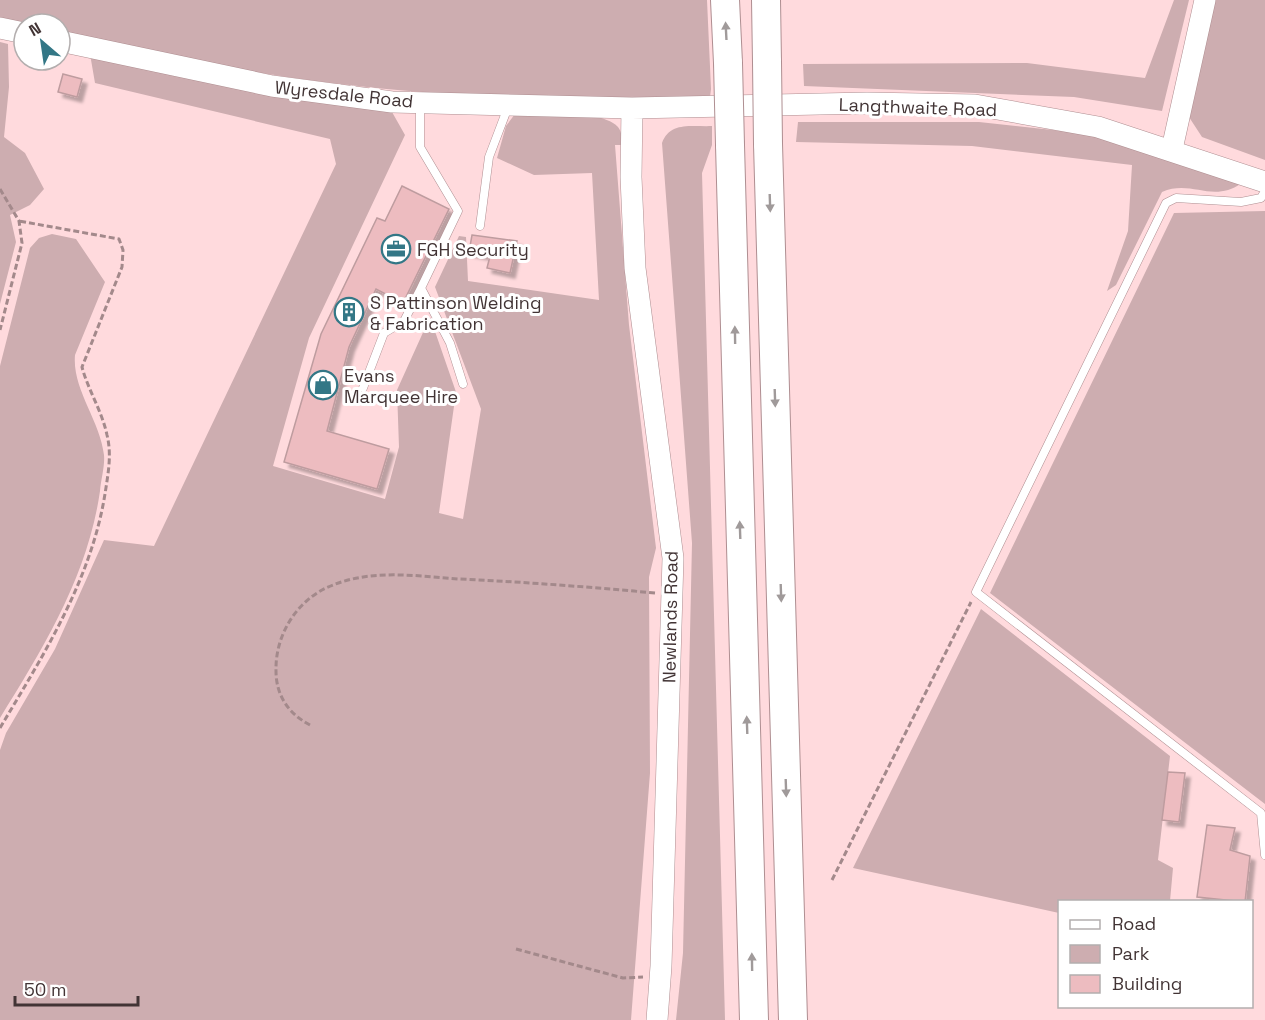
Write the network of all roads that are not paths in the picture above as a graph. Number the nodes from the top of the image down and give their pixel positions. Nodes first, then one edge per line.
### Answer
1 (725, 0) edge
2 (765, 0) edge
3 (1205, 0) edge
4 (72, 44) edge
5 (420, 103) junction
6 (508, 105) junction
7 (632, 108) junction
8 (1172, 149) junction
9 (1265, 182) edge
10 (1265, 191) edge
11 (480, 226) dead end
12 (421, 288) junction
13 (463, 384) dead end
14 (363, 388) dead end
15 (1265, 855) edge
16 (657, 1020) edge
17 (754, 1020) edge
18 (793, 1020) edge

17 -> 1 highway, bridge
2 -> 18 highway, bridge
3 - 8 street
4 - 5 street, Wyresdale Road
5 - 6 street, Wyresdale Road
5 - 12 lane
6 - 7 street, Wyresdale Road
6 - 11 lane
7 - 8 street, Langthwaite Road
7 - 16 street, Newlands Road
8 - 9 street, Langthwaite Road
10 - 15 lane
12 - 13 lane
12 - 14 lane

